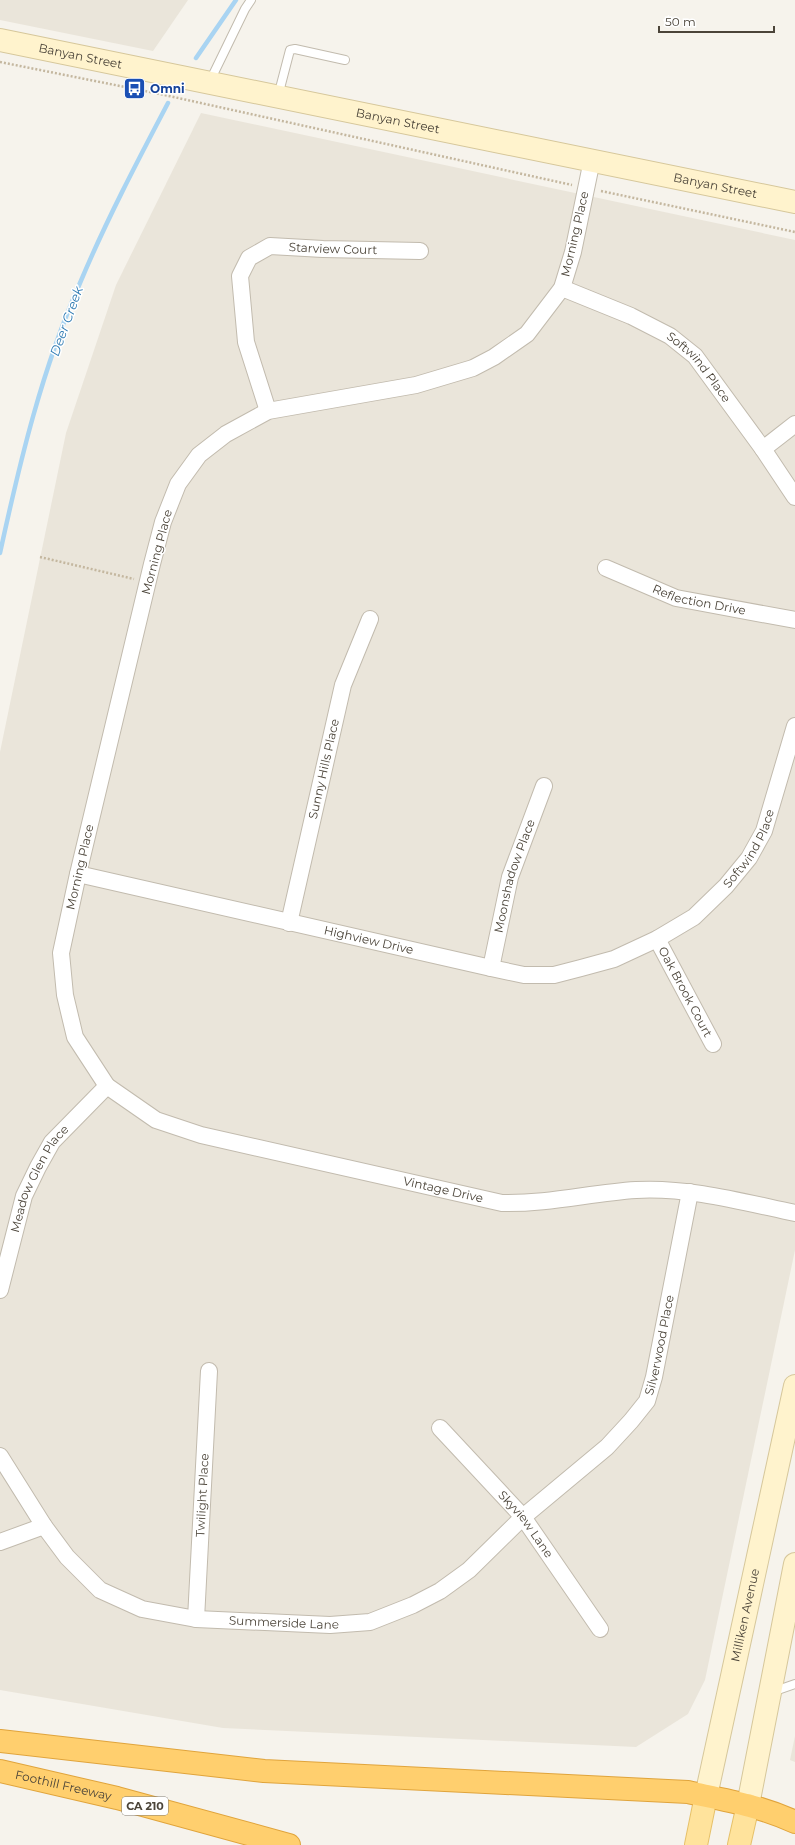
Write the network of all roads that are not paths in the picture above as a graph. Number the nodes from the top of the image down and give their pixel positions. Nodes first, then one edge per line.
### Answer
1 (251, 0) edge
2 (0, 40) edge
3 (345, 60) dead end
4 (209, 83) junction
5 (278, 97) junction
6 (592, 160) junction
7 (795, 202) edge
8 (420, 251) dead end
9 (562, 288) junction
10 (268, 411) junction
11 (795, 424) edge
12 (763, 449) junction
13 (795, 497) edge
14 (606, 568) dead end
15 (370, 619) dead end
16 (795, 620) edge
17 (795, 726) edge
18 (544, 786) dead end
19 (78, 874) junction
20 (288, 923) junction
21 (657, 939) junction
22 (491, 968) junction
23 (713, 1044) dead end
24 (107, 1086) junction
25 (690, 1192) junction
26 (795, 1213) edge
27 (0, 1290) edge
28 (209, 1372) dead end
29 (795, 1386) edge
30 (440, 1428) dead end
31 (0, 1456) edge
32 (523, 1517) junction
33 (44, 1526) junction
34 (0, 1542) edge
35 (795, 1564) edge
36 (196, 1619) junction
37 (600, 1629) dead end
38 (795, 1684) edge
39 (769, 1692) junction
40 (0, 1741) edge
41 (0, 1770) edge
42 (706, 1796) junction
43 (748, 1805) junction
44 (795, 1822) edge
45 (289, 1845) edge
46 (696, 1845) edge
47 (738, 1845) edge

1 - 4 lane
2 - 4 main road, Banyan Street
3 - 5 lane
4 - 5 main road, Banyan Street
5 - 6 main road, Banyan Street
6 - 7 main road, Banyan Street
6 - 9 street, Morning Place
8 - 10 street, Starview Court
9 - 10 street, Morning Place
9 - 12 street, Softwind Place
10 - 19 street, Morning Place
11 - 12 street
12 - 13 street, Softwind Place
14 - 16 street, Reflection Drive
15 - 20 street, Sunny Hills Place
17 - 21 street, Softwind Place
18 - 22 street, Moonshadow Place
19 - 20 street, Highview Drive
19 - 24 street, Morning Place
20 - 22 street, Highview Drive
21 - 22 street, Highview Drive
21 - 23 street, Oak Brook Court
24 - 25 street, Vintage Drive
24 - 27 street, Meadow Glen Place
25 - 26 street, Vintage Drive
25 - 32 street, Silverwood Place
28 - 36 street, Twilight Place
29 - 42 main road, Milliken Avenue
30 - 32 street, Skyview Lane
31 - 33 street
32 - 36 street, Summerside Lane
32 - 37 street, Skyview Lane
33 - 34 street
33 - 36 street, Summerside Lane
35 - 39 main road
38 - 39 lane
39 - 43 main road
40 - 42 highway
41 - 45 highway, Foothill Freeway / CA 210
42 - 43 highway
42 - 46 main road, Milliken Avenue
43 - 44 highway
43 - 47 main road

